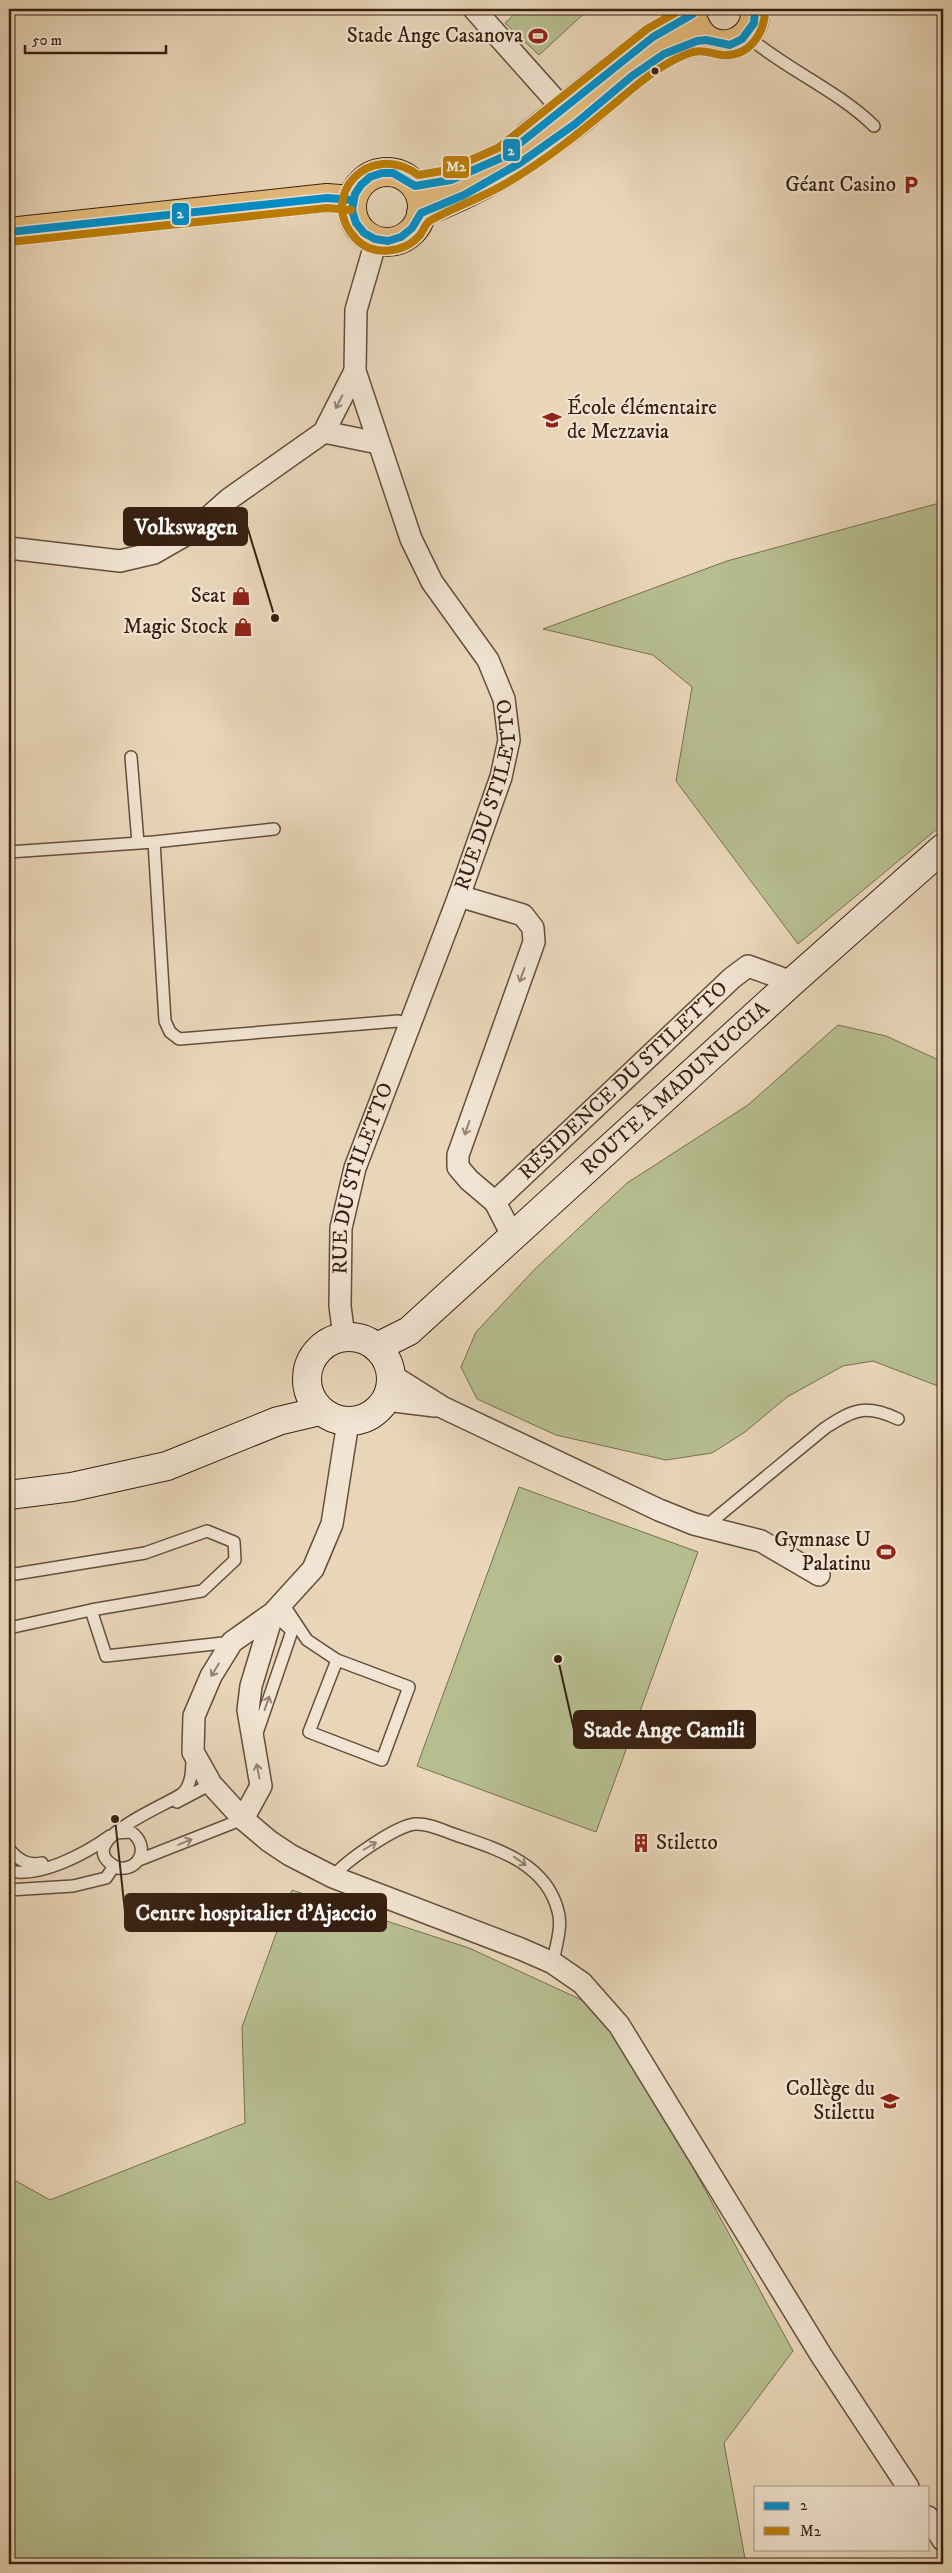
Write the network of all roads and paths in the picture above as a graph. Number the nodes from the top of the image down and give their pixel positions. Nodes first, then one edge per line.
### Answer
1 (474, 9) edge
2 (755, 9) edge
3 (693, 11) edge
4 (747, 36) junction
5 (706, 39) junction
6 (570, 116) junction
7 (874, 126) dead end
8 (415, 186) junction
9 (352, 200) junction
10 (421, 213) junction
11 (9, 232) edge
12 (376, 240) junction
13 (355, 371) junction
14 (324, 432) junction
15 (378, 443) junction
16 (9, 548) edge
17 (131, 757) dead end
18 (274, 829) dead end
19 (154, 842) junction
20 (138, 843) junction
21 (943, 848) edge
22 (9, 852) edge
23 (459, 896) junction
24 (792, 982) junction
25 (410, 1024) junction
26 (495, 1202) junction
27 (513, 1237) junction
28 (344, 1337) junction
29 (386, 1372) junction
30 (313, 1400) junction
31 (898, 1419) dead end
32 (348, 1422) junction
33 (9, 1495) edge
34 (705, 1527) junction
35 (9, 1575) edge
36 (819, 1575) dead end
37 (278, 1609) junction
38 (91, 1610) junction
39 (9, 1628) edge
40 (232, 1642) junction
41 (337, 1660) junction
42 (193, 1740) junction
43 (211, 1784) junction
44 (243, 1819) junction
45 (116, 1833) junction
46 (9, 1849) edge
47 (105, 1850) junction
48 (79, 1855) junction
49 (139, 1860) junction
50 (114, 1866) junction
51 (10, 1872) edge
52 (333, 1877) junction
53 (9, 1890) edge
54 (552, 1964) junction
55 (907, 2486) edge
56 (930, 2520) edge
57 (943, 2540) edge

1 - 6 street
2 - 4 main road
3 - 5 main road
3 - 6 main road
4 - 5 main road
4 - 7 lane
5 - 6 main road
6 - 8 main road
6 - 10 main road
8 - 9 main road
8 - 10 main road
9 - 11 main road
9 - 12 main road
10 - 12 main road
12 - 13 street, RUE DU STILETTO
13 -> 14 street
13 - 15 street, RUE DU STILETTO
14 - 15 street
14 - 16 street
15 - 23 street, RUE DU STILETTO
17 - 20 lane
18 - 19 lane
19 - 20 lane
19 - 25 lane
20 - 22 lane
21 - 24 main road, ROUTE À MADUNUCCIA
23 - 25 street, RUE DU STILETTO
23 -> 26 street
24 - 26 street, RÉSIDENCE DU STILETTO
24 - 27 main road, ROUTE À MADUNUCCIA
25 - 28 street, RUE DU STILETTO
26 - 27 street
27 - 29 main road, ROUTE À MADUNUCCIA
28 - 29 main road
28 - 30 main road
29 - 32 main road
29 - 34 street
30 - 32 main road
30 - 33 main road
31 - 34 lane
32 - 37 street
34 - 36 street
35 - 38 lane
37 - 40 street
37 - 41 lane
44 -> 37 street
38 - 39 lane
38 - 40 lane
40 -> 42 street
41 - 41 lane
42 - 43 street
42 - 45 lane
43 - 44 street
43 - 45 lane
49 -> 44 lane
44 - 52 street
45 - 47 lane
45 - 48 lane
45 - 49 lane
46 - 48 lane
47 - 48 lane
47 - 50 lane
48 - 51 lane
49 - 50 lane
50 - 53 lane
52 - 54 street
52 -> 54 lane
54 - 55 street
56 - 57 street

